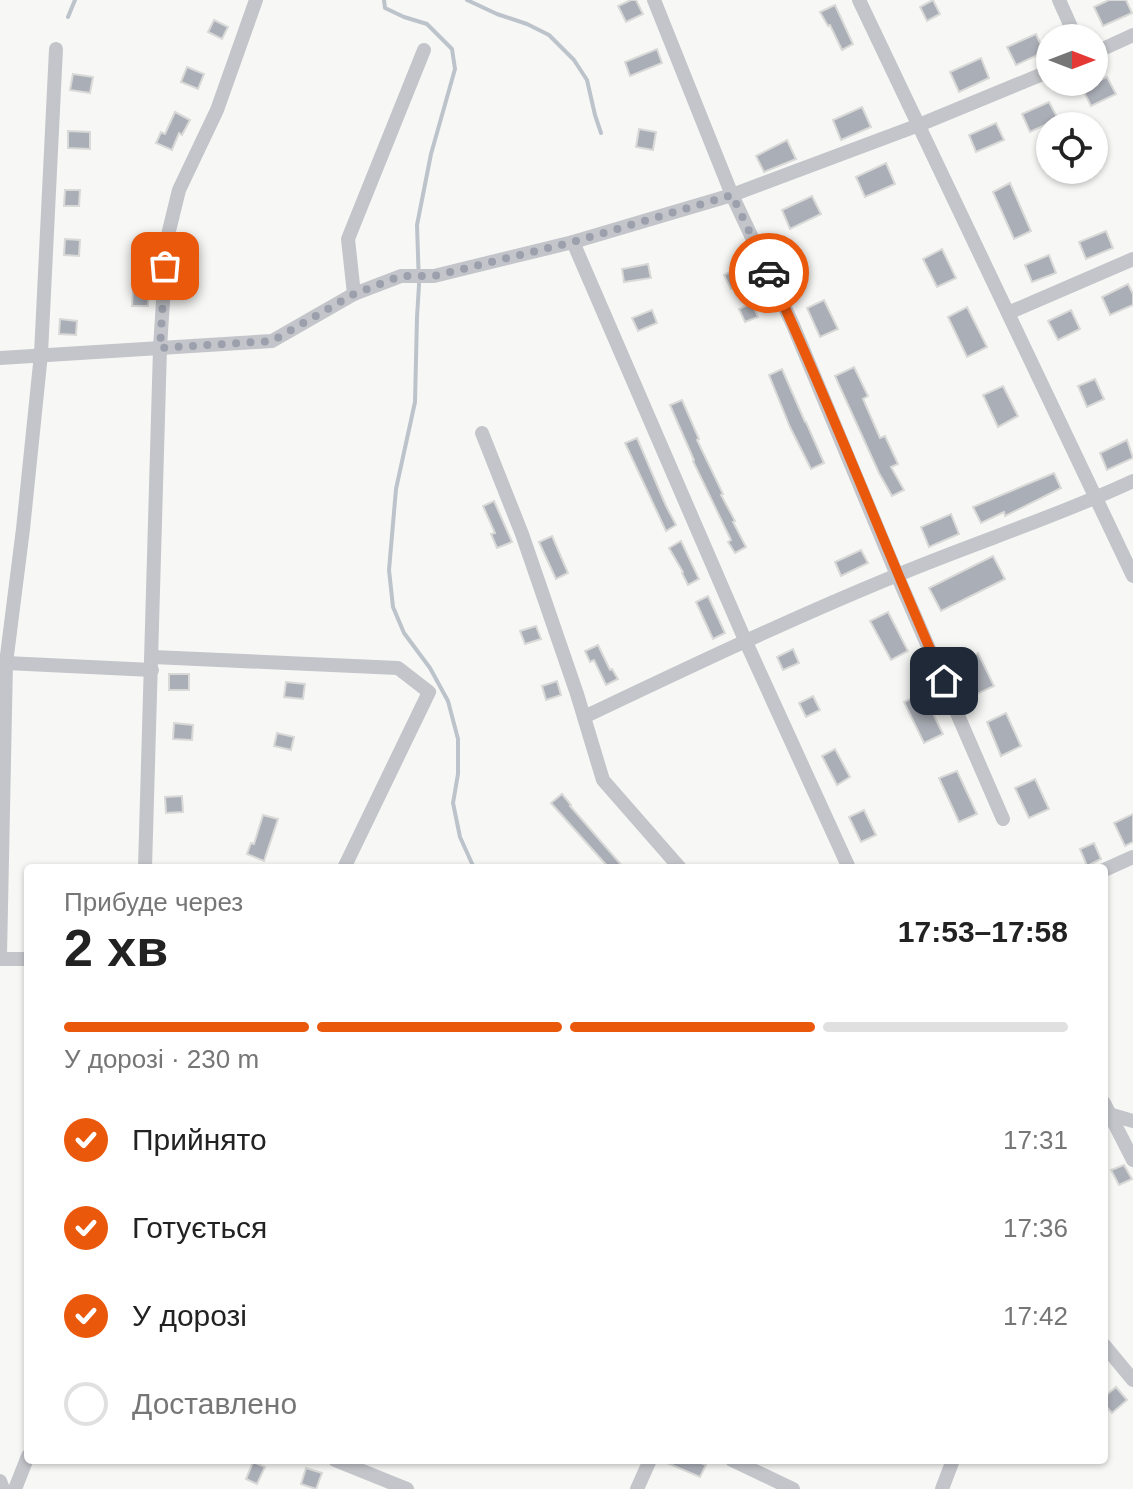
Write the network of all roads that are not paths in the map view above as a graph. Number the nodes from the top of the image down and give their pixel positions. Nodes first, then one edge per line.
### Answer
1 (256, 0) edge
2 (654, 0) edge
3 (859, 0) edge
4 (1059, 0) edge
5 (1070, 24) edge
6 (1133, 35) edge
7 (1108, 47) edge
8 (56, 49) dead end
9 (424, 50) dead end
10 (1036, 77) edge
11 (919, 125) junction
12 (732, 195) junction
13 (573, 242) junction
14 (1133, 259) edge
15 (354, 294) junction
16 (1008, 313) junction
17 (160, 348) junction
18 (41, 354) junction
19 (0, 358) edge
20 (482, 433) dead end
21 (1133, 481) edge
22 (1096, 498) junction
23 (897, 575) junction
24 (1133, 576) edge
25 (745, 640) junction
26 (6, 663) junction
27 (152, 664) junction
28 (584, 717) junction
29 (2, 741) edge
30 (1003, 819) dead end
31 (1133, 857) edge
32 (145, 864) edge
33 (346, 864) edge
34 (676, 864) edge
35 (847, 864) edge
36 (1108, 868) edge
37 (0, 957) edge
38 (24, 959) edge
39 (1108, 1109) edge
40 (1108, 1111) edge
41 (1133, 1121) edge
42 (1133, 1160) edge
43 (1108, 1350) edge
44 (1133, 1380) edge
45 (25, 1464) edge
46 (345, 1464) edge
47 (648, 1464) edge
48 (740, 1464) edge
49 (951, 1464) edge
50 (0, 1481) edge
51 (3, 1489) edge
52 (15, 1489) edge
53 (407, 1489) edge
54 (637, 1489) edge
55 (793, 1489) edge
56 (942, 1489) edge

1 - 17 street
2 - 12 street
3 - 11 street
4 - 5 street
6 - 7 street
8 - 18 street
9 - 15 street
10 - 11 street
11 - 12 street
11 - 16 street
12 - 13 street
12 - 23 street
13 - 15 street
13 - 25 street
14 - 16 street
15 - 17 street
16 - 22 street
17 - 18 street
17 - 27 street
18 - 19 street
18 - 26 street
20 - 28 street
21 - 22 street
22 - 23 street
22 - 24 street
23 - 25 street
23 - 30 street
25 - 28 street
25 - 35 street
26 - 27 street
26 - 29 street
27 - 32 street
27 - 33 street
28 - 34 street
29 - 37 street
31 - 36 street
37 - 38 street
39 - 41 street
40 - 42 street
43 - 44 street
45 - 52 street
46 - 53 street
47 - 54 street
48 - 55 street
49 - 56 street
50 - 51 street

